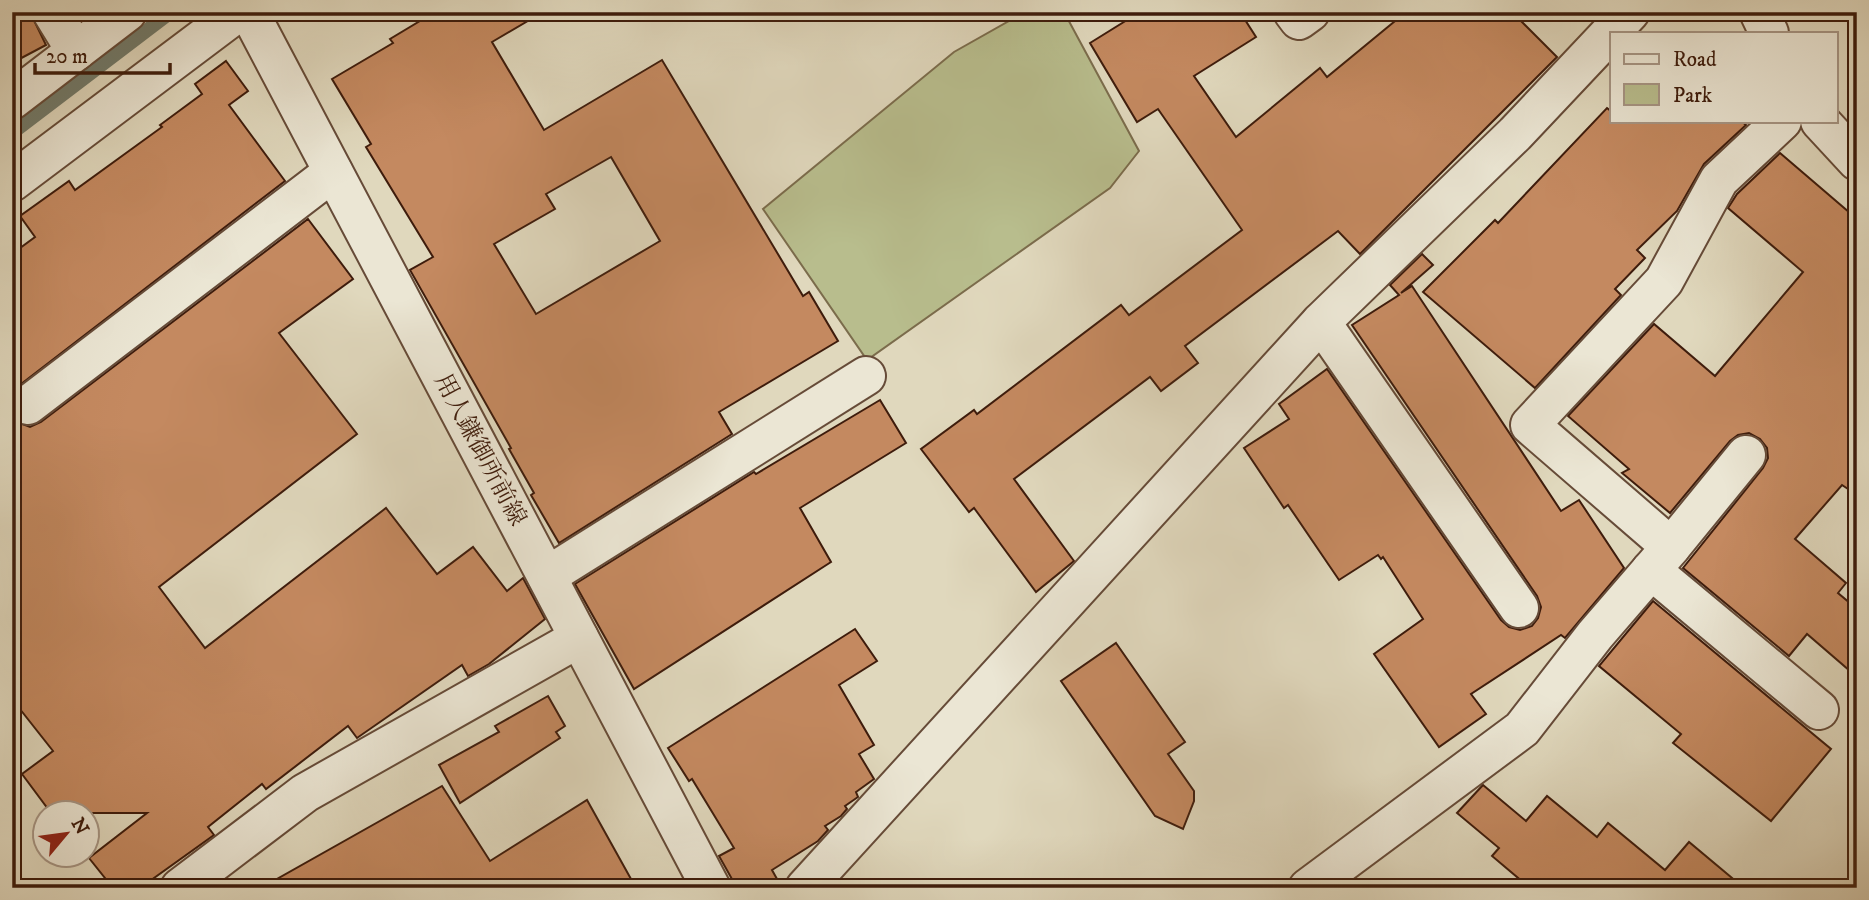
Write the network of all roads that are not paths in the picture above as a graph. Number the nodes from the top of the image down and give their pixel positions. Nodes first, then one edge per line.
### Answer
1 (52, 12) edge
2 (127, 12) edge
3 (238, 12) edge
4 (249, 12) edge
5 (1293, 12) edge
6 (1310, 12) edge
7 (1630, 12) edge
8 (1611, 32) edge
9 (1610, 33) edge
10 (76, 51) junction
11 (12, 100) edge
12 (1781, 122) edge
13 (333, 172) junction
14 (12, 182) edge
15 (1321, 322) junction
16 (866, 376) dead end
17 (28, 405) dead end
18 (1746, 455) dead end
19 (1661, 559) junction
20 (547, 576) junction
21 (1519, 608) dead end
22 (579, 638) junction
23 (1819, 710) dead end
24 (180, 888) edge
25 (711, 888) edge
26 (805, 888) edge
27 (1308, 888) edge

1 - 10 street
2 - 10 street
3 - 14 street
4 - 13 street, 用人鎌御所前線
5 - 6 street
7 - 8 street
9 - 15 street
10 - 11 street
12 - 19 street
13 - 17 street
13 - 20 street, 用人鎌御所前線
15 - 21 street
15 - 26 street
16 - 20 street
18 - 19 street
19 - 23 street
19 - 27 street
20 - 22 street, 用人鎌御所前線
22 - 24 street
22 - 25 street, 用人鎌御所前線

